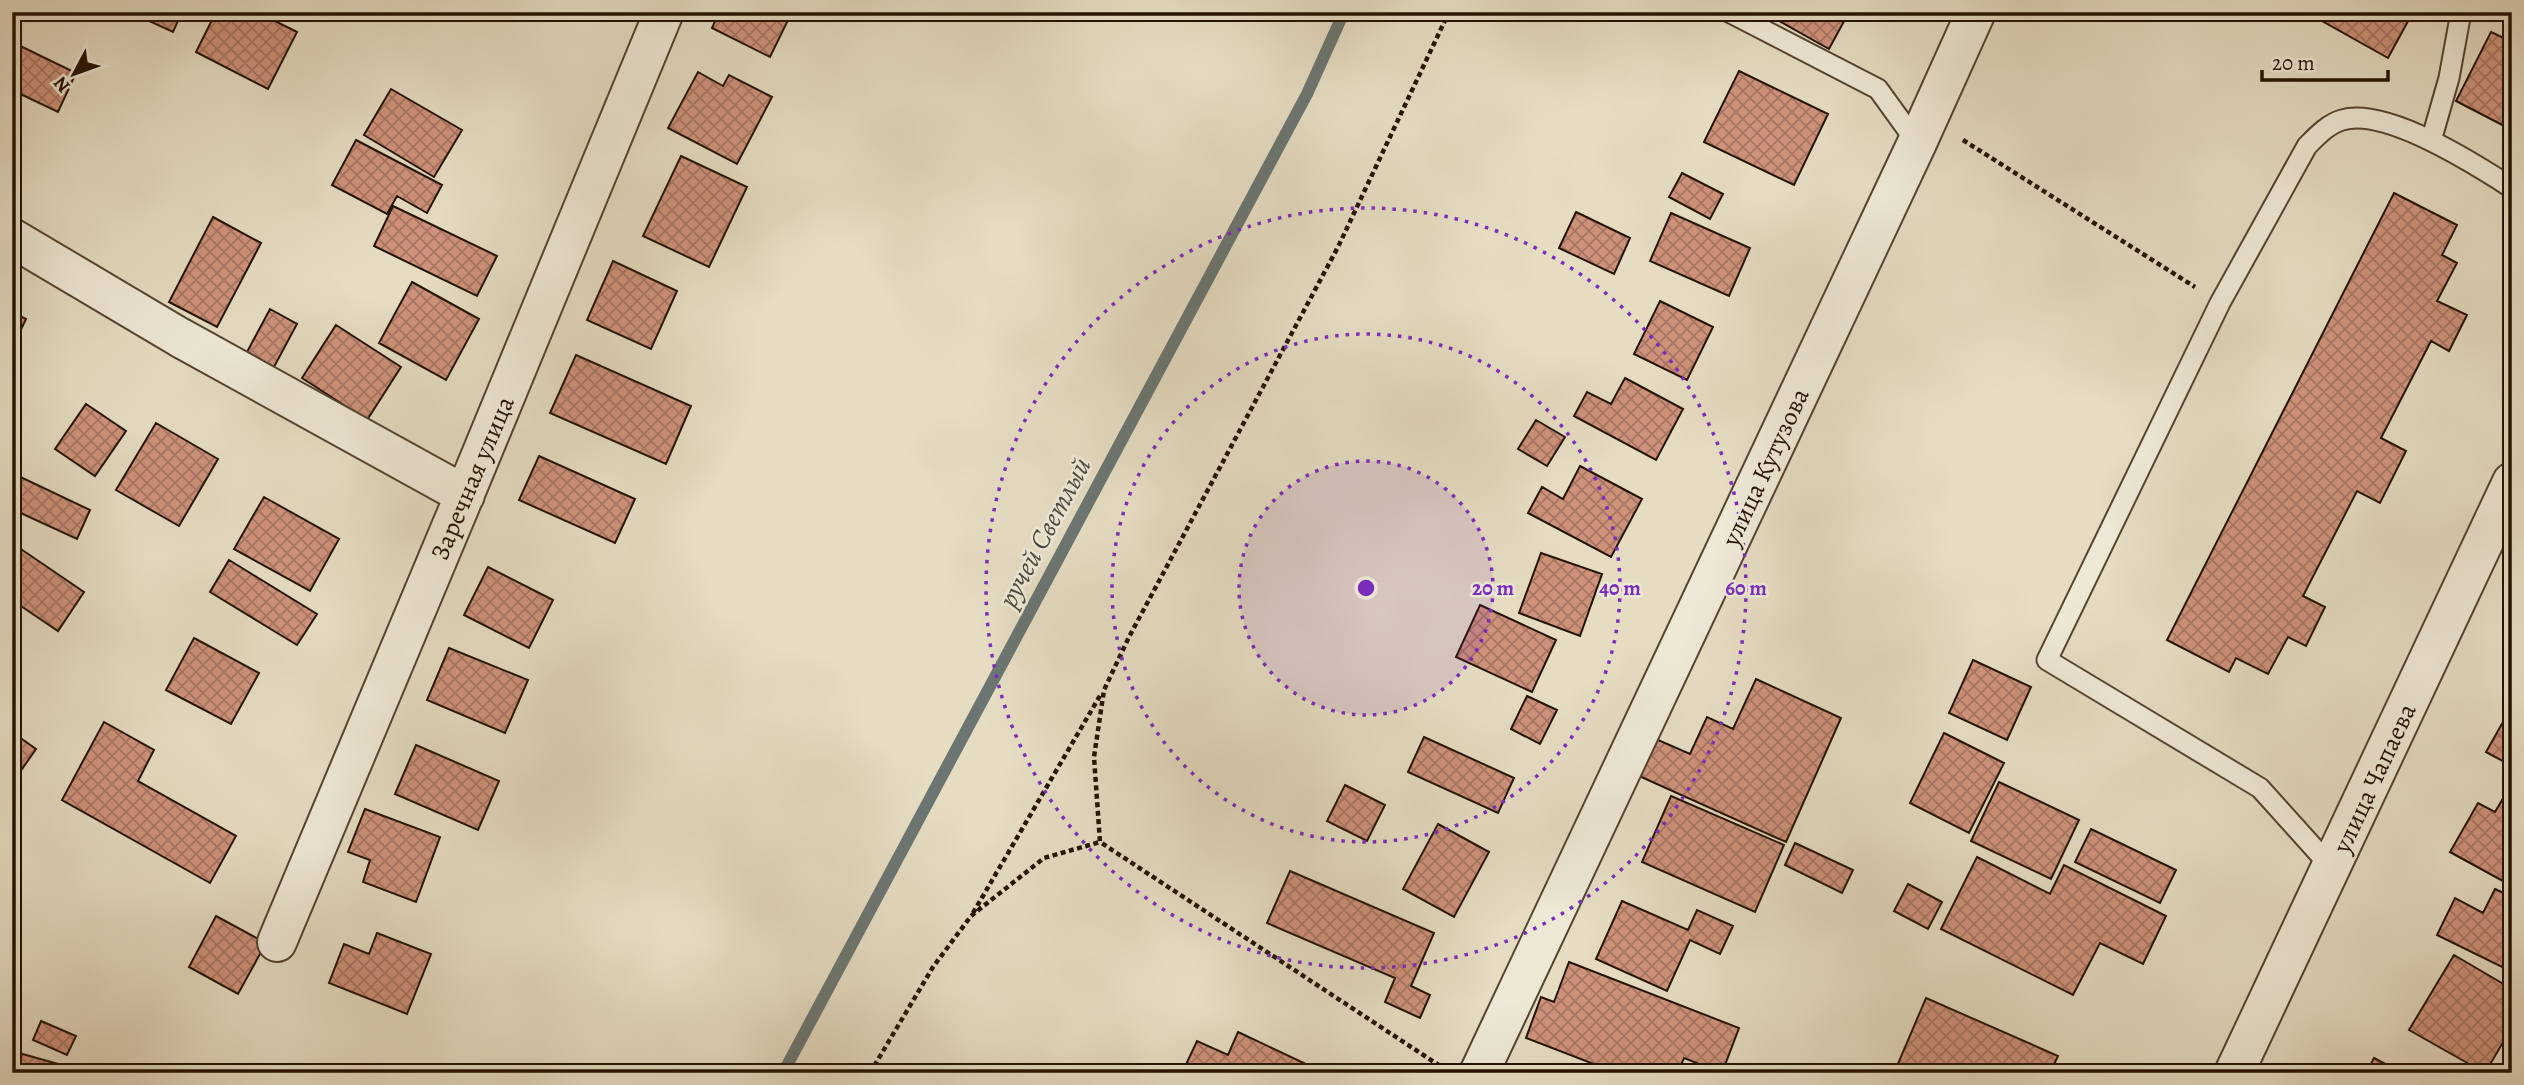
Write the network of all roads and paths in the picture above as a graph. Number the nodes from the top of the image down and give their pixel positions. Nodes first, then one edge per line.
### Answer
1 (664, 12) edge
2 (1449, 12) edge
3 (1729, 12) edge
4 (1976, 12) edge
5 (2461, 12) edge
6 (1922, 130) junction
7 (2431, 141) junction
8 (2512, 188) edge
9 (12, 238) edge
10 (2220, 303) junction
11 (2512, 482) edge
12 (465, 495) junction
13 (1104, 690) junction
14 (1100, 842) junction
15 (2332, 868) junction
16 (971, 916) junction
17 (276, 942) dead end
18 (870, 1073) edge
19 (1449, 1073) edge
20 (1479, 1073) edge
21 (2234, 1073) edge

1 - 12 street, Заречная улица
2 - 13 path
3 - 6 lane
4 - 6 street, улица Кутузова
5 - 7 lane
6 - 10 path
6 - 20 street, улица Кутузова
7 - 8 lane
7 - 10 lane
9 - 12 street
10 - 15 lane
11 - 15 street, улица Чапаева
12 - 17 street, Заречная улица
13 - 14 path
13 - 16 path
14 - 16 path
14 - 19 path
15 - 21 street, улица Чапаева
16 - 18 path

